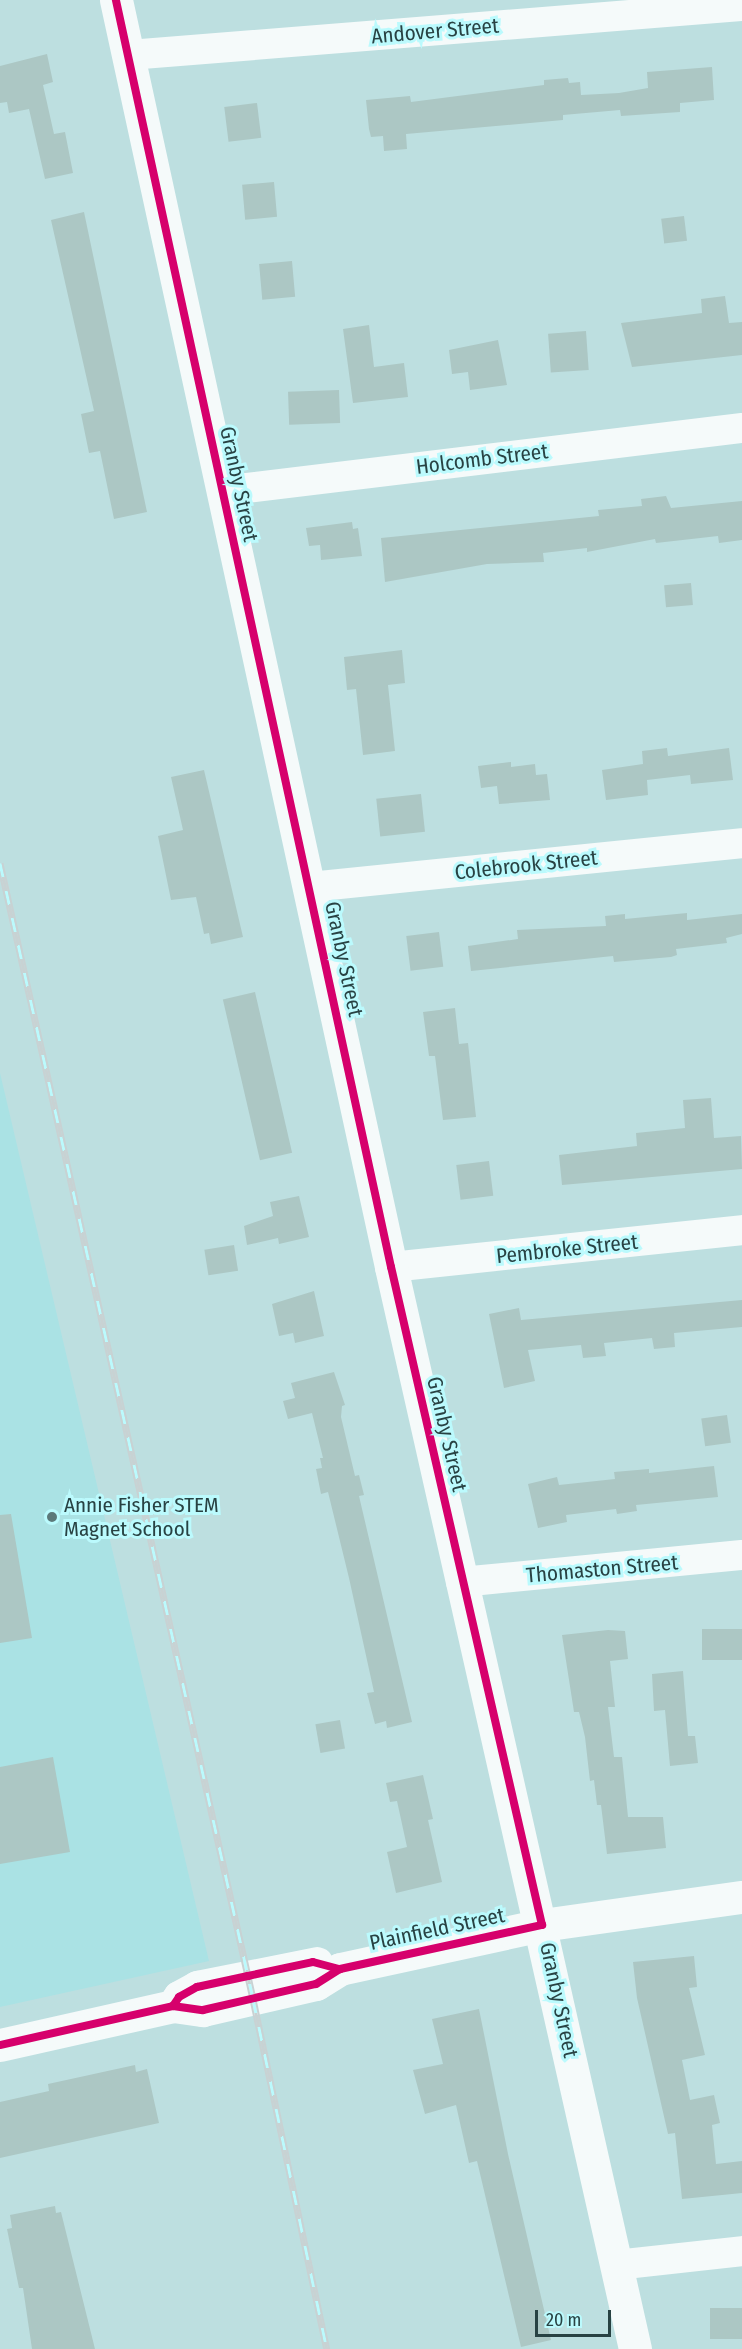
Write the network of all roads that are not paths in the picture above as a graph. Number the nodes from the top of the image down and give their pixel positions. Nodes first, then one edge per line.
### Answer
1 (116, 0) edge
2 (742, 6) edge
3 (129, 56) junction
4 (742, 428) edge
5 (222, 490) junction
6 (742, 843) edge
7 (310, 887) junction
8 (742, 1230) edge
9 (391, 1267) junction
10 (742, 1555) edge
11 (461, 1582) junction
12 (742, 1897) edge
13 (542, 1924) junction
14 (0, 2044) edge
15 (742, 2251) edge
16 (616, 2265) junction
17 (635, 2349) edge

1 - 3 main road, Granby Street
2 - 3 street, Andover Street
3 - 5 main road, Granby Street
4 - 5 street, Holcomb Street
5 - 7 main road, Granby Street
6 - 7 street, Colebrook Street
7 - 9 main road, Granby Street
8 - 9 street, Pembroke Street
9 - 11 main road, Granby Street
10 - 11 street, Thomaston Street
11 - 13 main road, Granby Street
12 - 13 main road, Plainfield Street
13 - 14 main road, Plainfield Street
13 - 16 main road, Granby Street
15 - 16 street
16 - 17 main road, Granby Street

